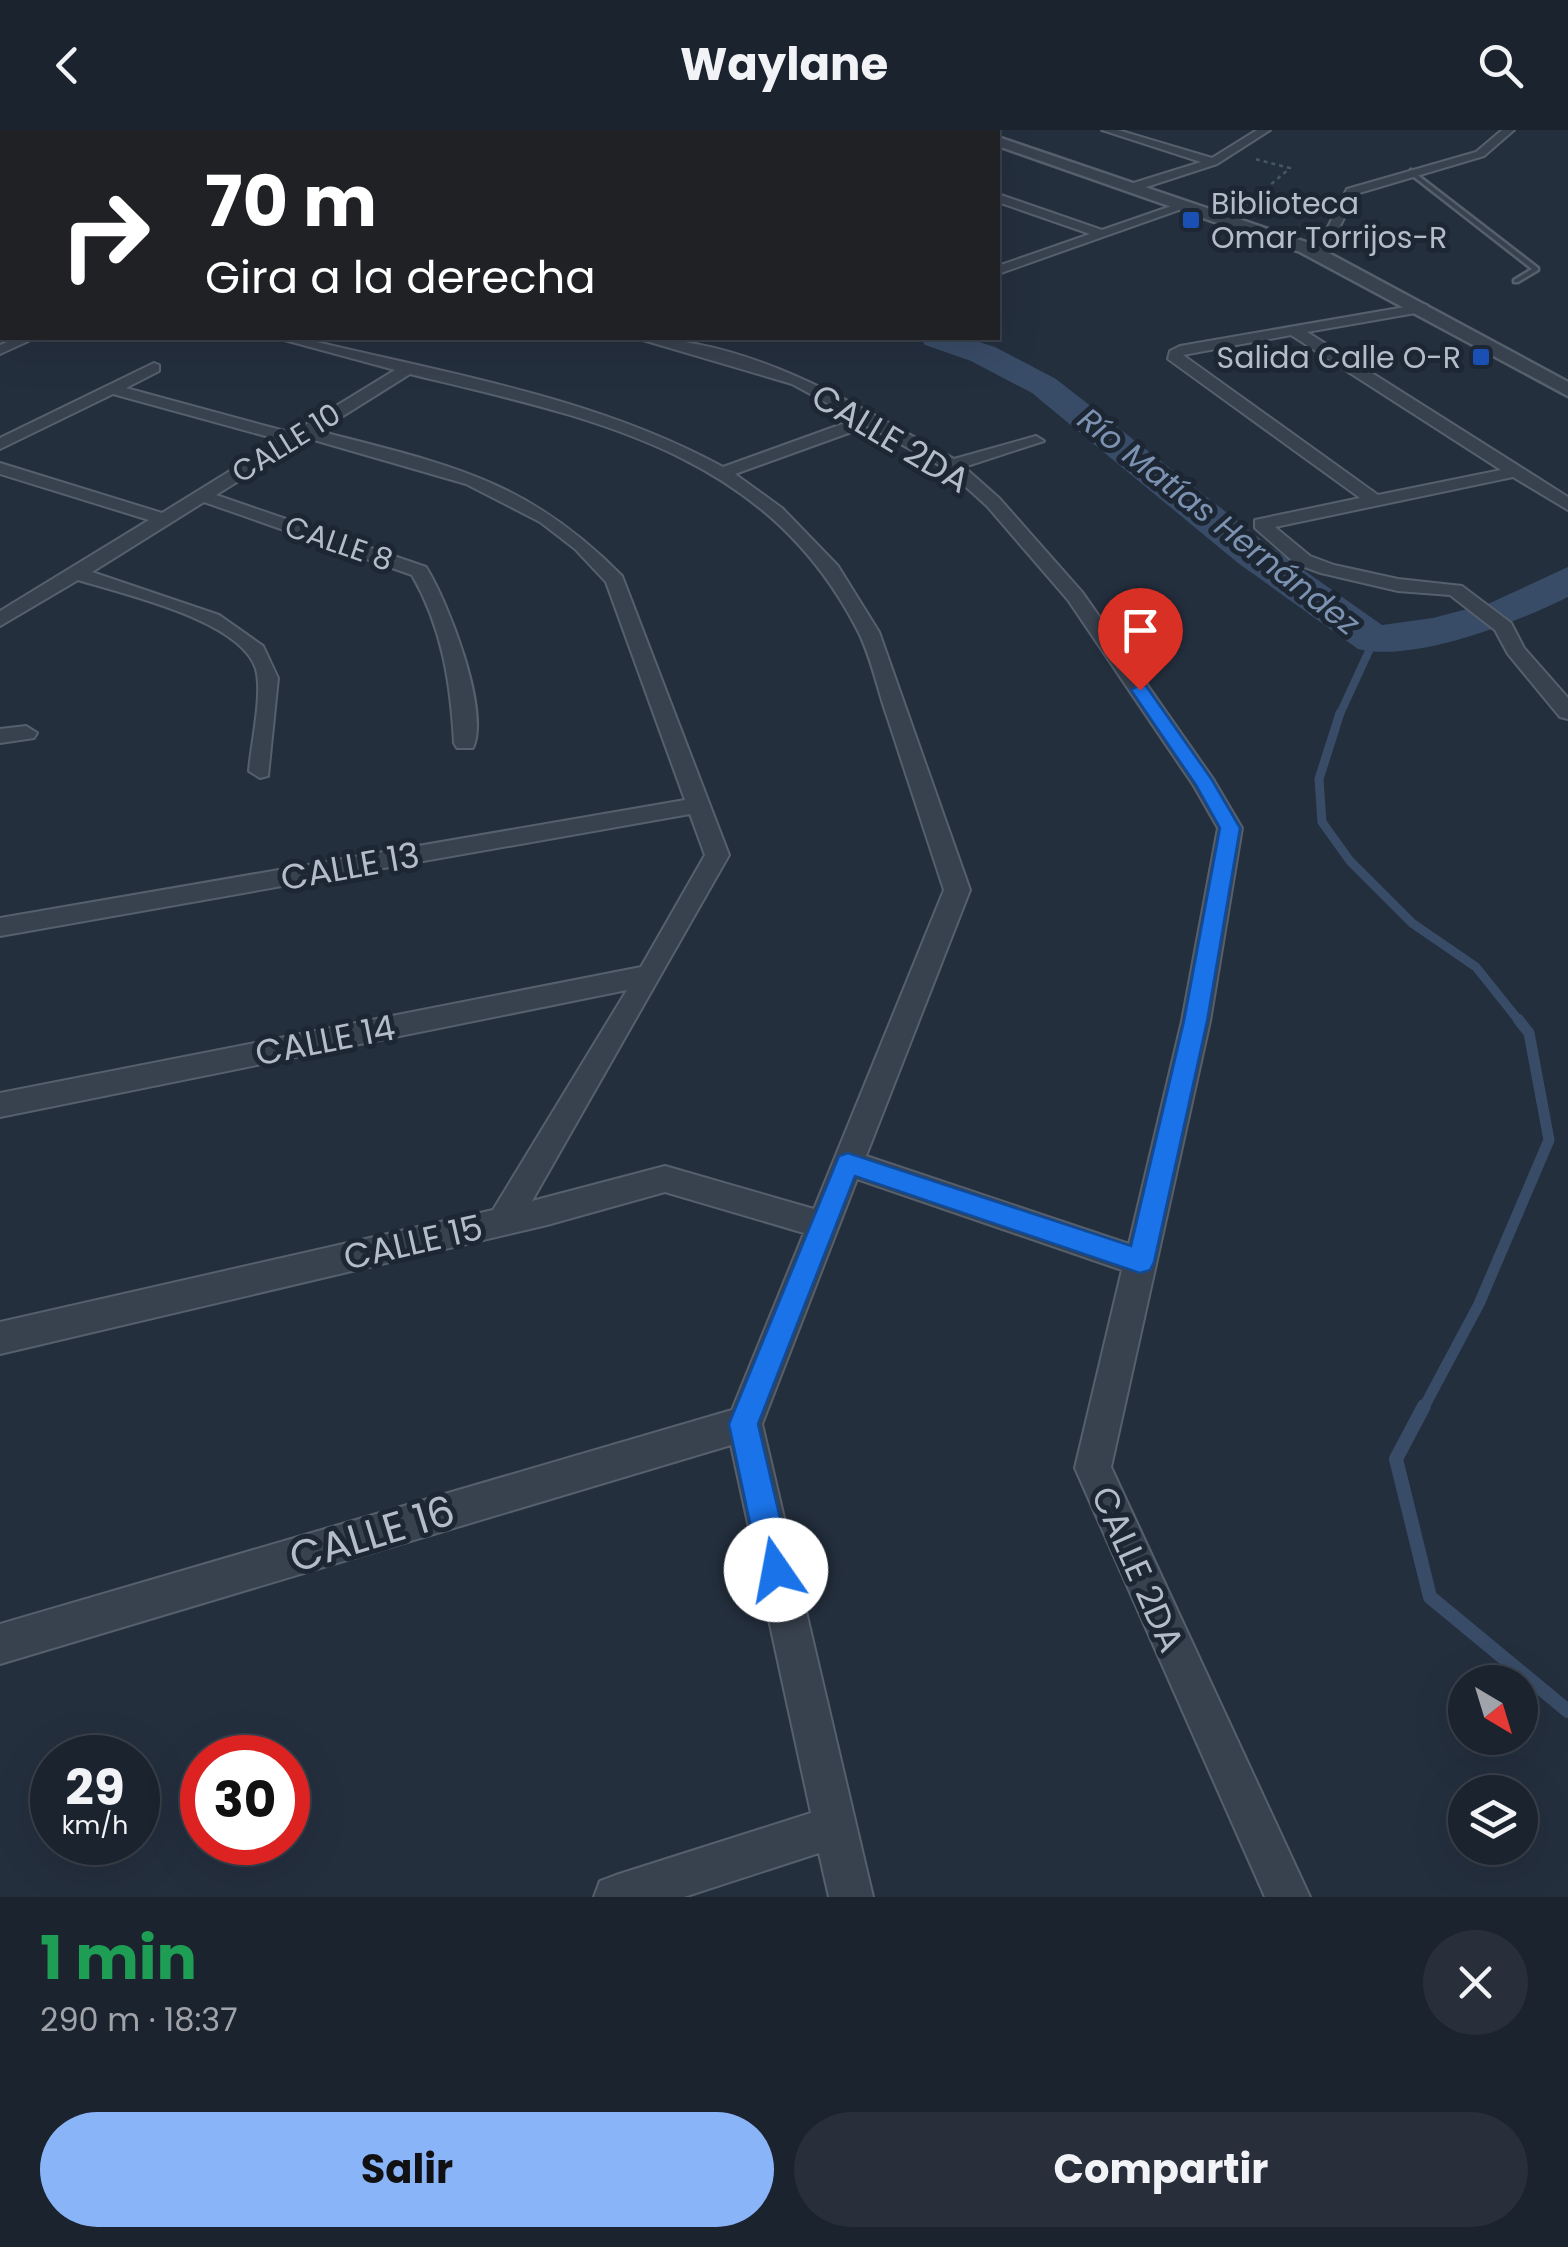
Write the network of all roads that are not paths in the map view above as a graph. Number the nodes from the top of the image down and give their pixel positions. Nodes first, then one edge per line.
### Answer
1 (1107, 130) edge
2 (1265, 130) edge
3 (1508, 130) edge
4 (1000, 142) edge
5 (1214, 162) junction
6 (1411, 172) junction
7 (1130, 188) junction
8 (1000, 199) edge
9 (1184, 206) junction
10 (1102, 234) junction
11 (1306, 248) junction
12 (1000, 269) edge
13 (1516, 281) dead end
14 (1422, 308) junction
15 (1296, 332) junction
16 (23, 340) edge
17 (292, 340) edge
18 (362, 340) edge
19 (652, 340) edge
20 (0, 350) edge
21 (340, 352) junction
22 (154, 368) dead end
23 (409, 368) junction
24 (112, 388) junction
25 (1568, 390) edge
26 (872, 418) junction
27 (298, 435) junction
28 (1036, 441) dead end
29 (0, 444) edge
30 (952, 465) junction
31 (0, 468) edge
32 (722, 472) junction
33 (1514, 472) junction
34 (200, 496) junction
35 (1375, 501) junction
36 (1568, 505) edge
37 (163, 519) junction
38 (76, 573) junction
39 (0, 620) edge
40 (1568, 712) edge
41 (26, 733) dead end
42 (0, 736) edge
43 (466, 743) dead end
44 (260, 771) dead end
45 (700, 805) junction
46 (0, 927) edge
47 (650, 975) junction
48 (0, 1105) edge
49 (848, 1163) junction
50 (503, 1221) junction
51 (823, 1226) junction
52 (1140, 1262) junction
53 (0, 1338) edge
54 (744, 1424) junction
55 (0, 1644) edge
56 (833, 1827) junction
57 (616, 1897) edge
58 (852, 1897) edge
59 (1288, 1897) edge

1 - 5 street
2 - 5 street
3 - 6 street
4 - 7 street
5 - 7 street
6 - 11 street
6 - 13 lane
7 - 9 street
8 - 10 street
9 - 10 street
9 - 11 street
10 - 12 street
11 - 14 street
14 - 15 street
14 - 25 street
15 - 33 street
15 - 35 street
16 - 20 street
17 - 21 street
18 - 21 street
19 - 26 street, CALLE 2DA
21 - 23 street
22 - 24 street
23 - 27 street, CALLE 10
23 - 32 street
24 - 27 street
24 - 29 street
26 - 30 street, CALLE 2DA
26 - 32 street
27 - 34 street, CALLE 10
27 - 45 street
28 - 30 street
30 - 52 street, CALLE 2DA
31 - 37 street
32 - 49 street
33 - 35 street
33 - 36 street
34 - 37 street, CALLE 10
34 - 43 street, CALLE 8
35 - 40 street
37 - 38 street, CALLE 10
38 - 39 street, CALLE 10
38 - 44 street
41 - 42 street
45 - 46 street, CALLE 13
45 - 47 street
47 - 48 street, CALLE 14
47 - 50 street
49 - 51 street
49 - 52 street
50 - 51 street, CALLE 15
50 - 53 street, CALLE 15
51 - 54 street
52 - 59 street, CALLE 2DA
54 - 55 street, CALLE 16
54 - 56 street
56 - 57 street
56 - 58 street

